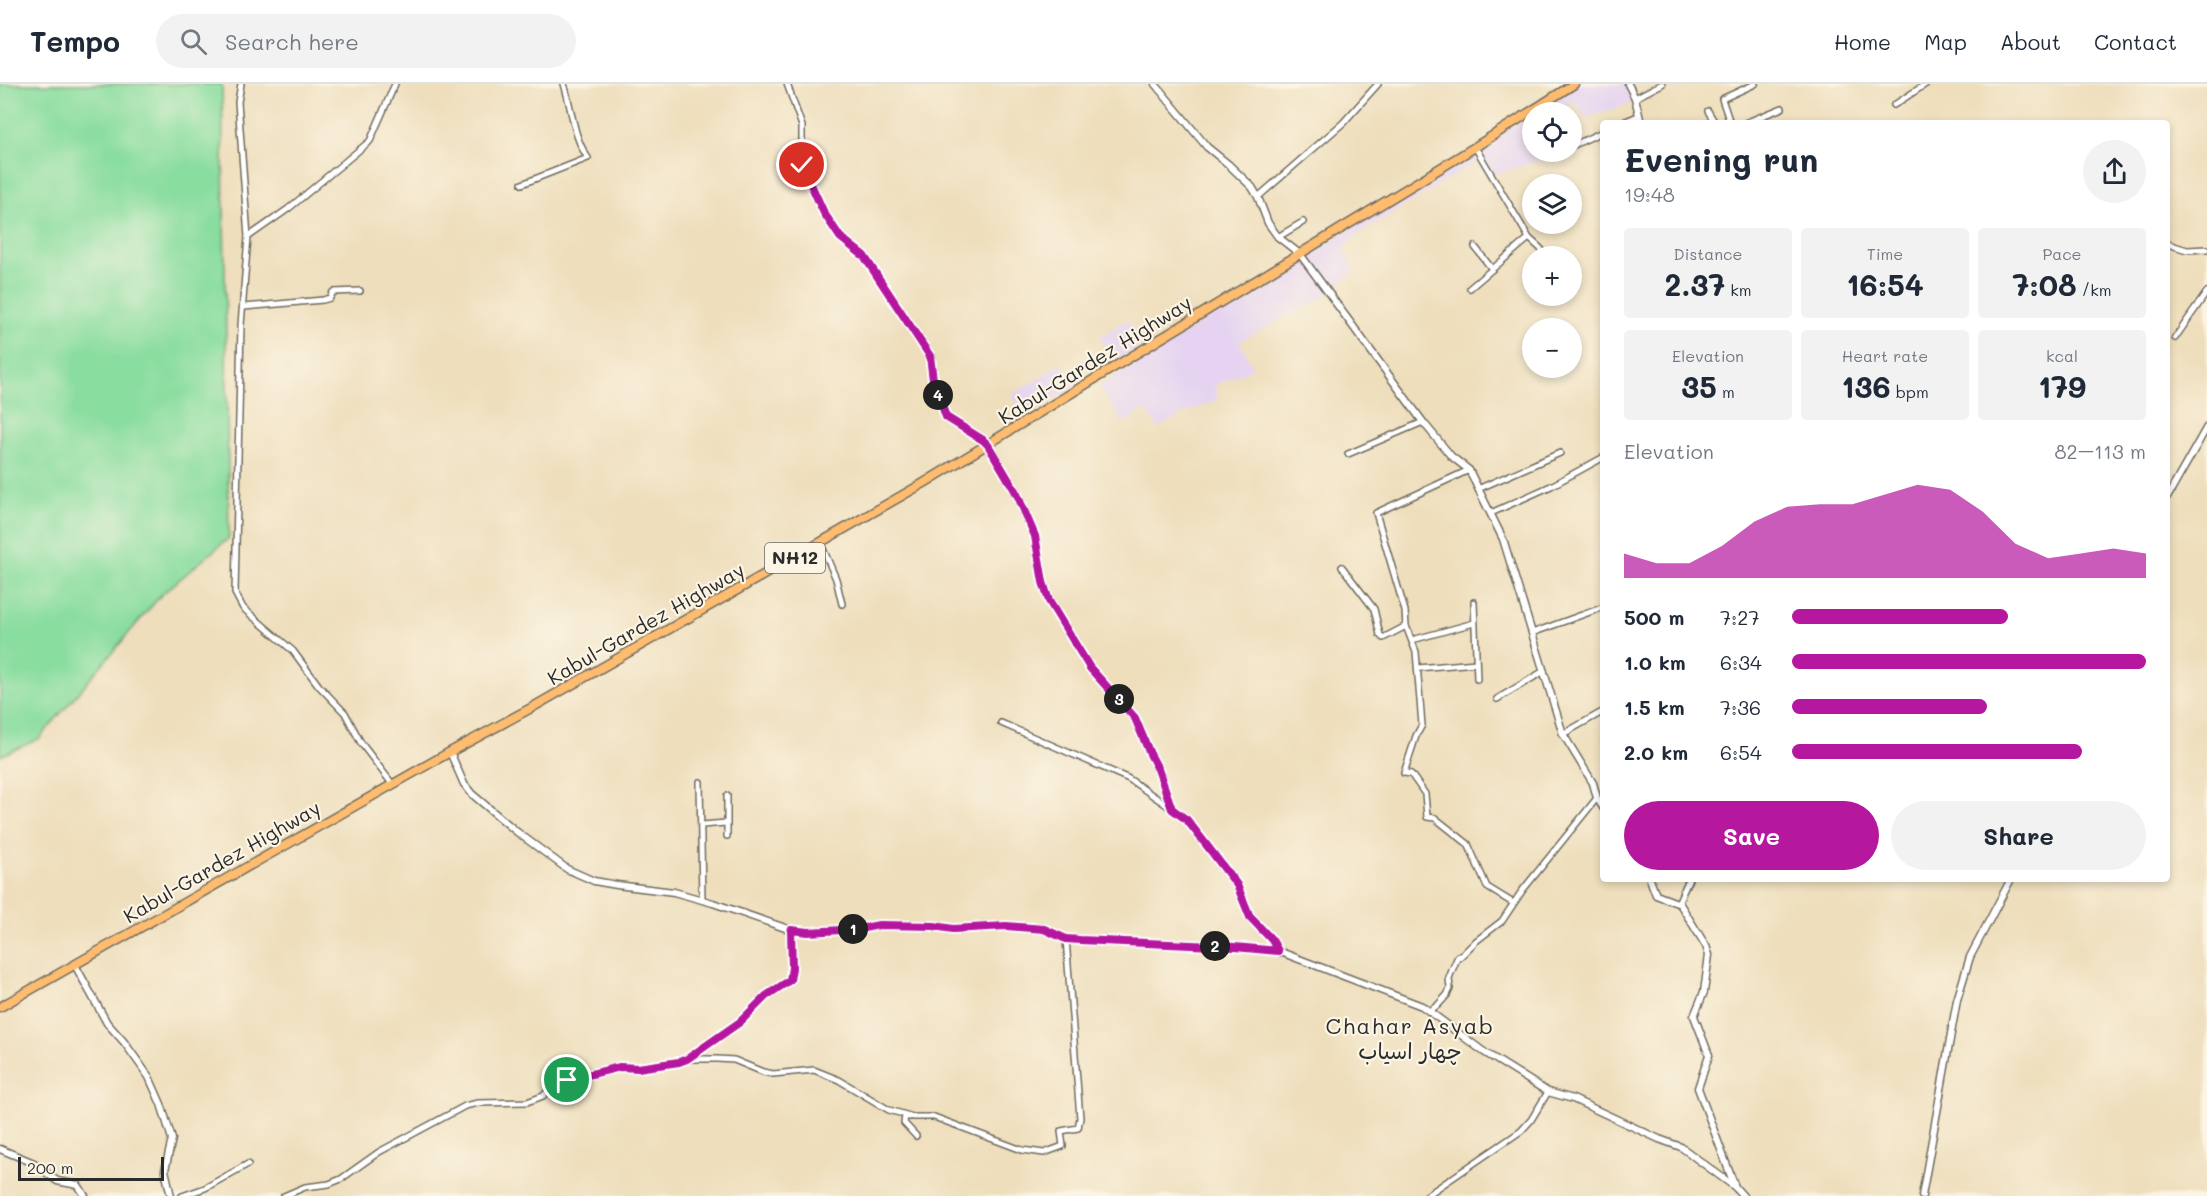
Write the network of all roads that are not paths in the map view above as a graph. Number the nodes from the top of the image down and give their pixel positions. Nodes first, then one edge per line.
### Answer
1 (242, 84) edge
2 (395, 84) edge
3 (564, 84) edge
4 (788, 84) edge
5 (1155, 84) edge
6 (1378, 84) edge
7 (1574, 84) edge
8 (1628, 84) edge
9 (1662, 84) edge
10 (1755, 84) edge
11 (1926, 84) edge
12 (1635, 98) junction
13 (1894, 105) dead end
14 (1782, 108) dead end
15 (1708, 111) dead end
16 (1638, 116) junction
17 (1628, 120) edge
18 (1640, 120) edge
19 (1713, 120) edge
20 (1729, 120) edge
21 (1752, 120) edge
22 (1600, 133) edge
23 (1582, 141) edge
24 (1475, 147) junction
25 (522, 184) dead end
26 (1258, 197) junction
27 (1303, 222) dead end
28 (248, 237) junction
29 (1278, 237) junction
30 (1529, 238) junction
31 (2170, 245) edge
32 (1538, 246) edge
33 (1475, 247) dead end
34 (2207, 249) edge
35 (1300, 254) junction
36 (1492, 269) junction
37 (1470, 288) dead end
38 (360, 291) dead end
39 (2207, 292) edge
40 (244, 307) junction
41 (2175, 338) dead end
42 (1423, 422) junction
43 (2207, 426) edge
44 (988, 445) junction
45 (1560, 453) dead end
46 (1348, 454) dead end
47 (1600, 459) edge
48 (1469, 470) junction
49 (1478, 489) junction
50 (2170, 492) edge
51 (1491, 513) junction
52 (821, 544) junction
53 (1342, 567) dead end
54 (1474, 602) dead end
55 (842, 604) dead end
56 (1600, 608) edge
57 (1474, 623) junction
58 (1406, 626) junction
59 (1532, 633) junction
60 (1412, 640) junction
61 (1476, 663) junction
62 (1418, 668) junction
63 (1544, 671) junction
64 (1477, 679) dead end
65 (1497, 699) dead end
66 (1600, 713) edge
67 (1002, 723) dead end
68 (1563, 734) junction
69 (450, 752) junction
70 (700, 782) dead end
71 (393, 785) junction
72 (727, 796) dead end
73 (1597, 798) junction
74 (1600, 803) edge
75 (1172, 809) junction
76 (726, 824) junction
77 (702, 825) junction
78 (727, 836) dead end
79 (1651, 882) edge
80 (1688, 882) edge
81 (2009, 882) edge
82 (702, 900) junction
83 (1513, 903) junction
84 (1678, 903) junction
85 (791, 930) junction
86 (1066, 939) junction
87 (1278, 951) junction
88 (75, 965) junction
89 (0, 1007) edge
90 (1429, 1011) junction
91 (687, 1059) junction
92 (1548, 1092) junction
93 (913, 1117) junction
94 (916, 1136) dead end
95 (0, 1149) edge
96 (248, 1164) dead end
97 (1735, 1187) junction
98 (85, 1196) edge
99 (171, 1196) edge
100 (182, 1196) edge
101 (284, 1196) edge
102 (1426, 1196) edge
103 (1743, 1196) edge
104 (1922, 1196) edge

1 - 28 street
2 - 28 street
3 - 25 street
4 - 44 street
5 - 26 street
6 - 26 street
7 - 24 highway, Kabul-Gardez Highway / NH12
8 - 12 street
9 - 12 street
10 - 20 street
11 - 13 street
12 - 16 street
14 - 21 street
15 - 19 street
16 - 17 street
16 - 18 street
22 - 23 street
24 - 30 street
24 - 35 highway, Kabul-Gardez Highway / NH12
26 - 29 street
27 - 29 street
28 - 40 street
29 - 35 street
30 - 32 street
30 - 36 street
31 - 34 street
33 - 36 street
35 - 42 street
35 - 44 highway, Kabul-Gardez Highway / NH12
36 - 37 street
38 - 40 street
39 - 41 street
40 - 71 street
42 - 46 street
42 - 48 street
43 - 50 street
44 - 52 highway, Kabul-Gardez Highway / NH12
44 - 75 street
45 - 49 street
47 - 51 street
48 - 49 street
48 - 58 street
49 - 51 street
51 - 59 street
52 - 55 street
52 - 69 highway, Kabul-Gardez Highway / NH12
53 - 58 street
54 - 57 street
56 - 59 street
57 - 60 street
57 - 61 street
58 - 60 street
59 - 63 street
60 - 62 street
61 - 62 street
61 - 64 street
62 - 83 street
63 - 65 street
63 - 68 street
66 - 68 street
67 - 75 street
68 - 73 street
69 - 71 highway, Kabul-Gardez Highway / NH12
69 - 82 street
70 - 77 street
71 - 88 highway, Kabul-Gardez Highway / NH12
72 - 76 street
73 - 74 street
73 - 83 street
75 - 87 street
76 - 77 street
76 - 78 street
77 - 82 street
79 - 84 street
80 - 84 street
81 - 104 street
82 - 85 street
83 - 90 street
84 - 97 street
85 - 86 street
85 - 91 street
86 - 87 street
86 - 93 street
87 - 90 street
88 - 89 highway, Kabul-Gardez Highway / NH12
88 - 99 street
90 - 92 street
91 - 93 street
91 - 101 street
92 - 97 street
92 - 102 street
93 - 94 street
95 - 98 street
96 - 100 street
97 - 103 street

